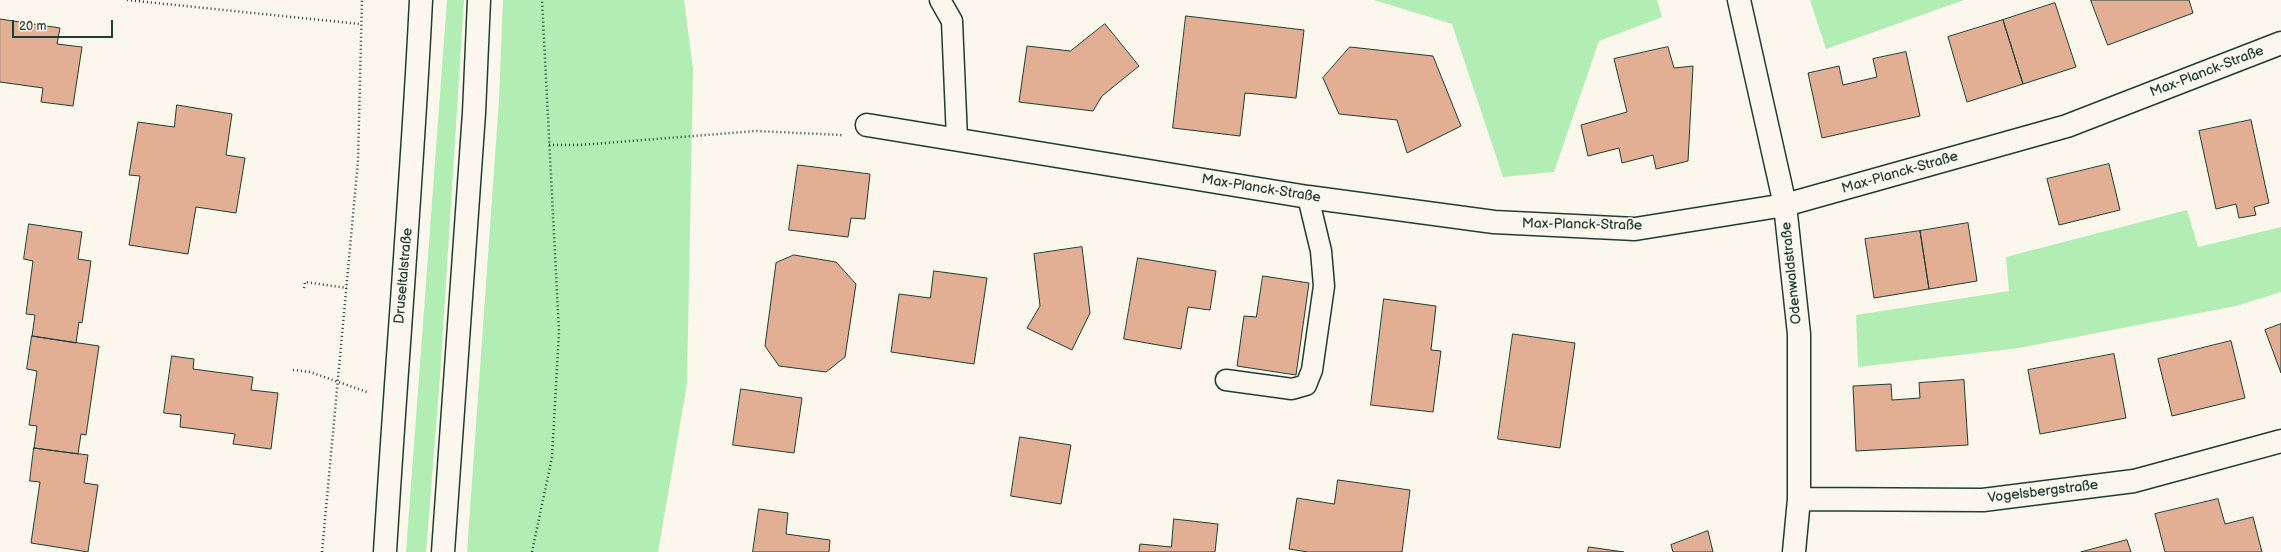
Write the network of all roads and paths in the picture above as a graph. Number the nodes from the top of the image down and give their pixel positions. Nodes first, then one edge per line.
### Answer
1 (127, 0) edge
2 (362, 0) edge
3 (421, 0) edge
4 (479, 0) edge
5 (542, 0) edge
6 (940, 0) edge
7 (1739, 0) edge
8 (360, 24) junction
9 (2281, 43) edge
10 (866, 125) joint
11 (957, 139) junction
12 (549, 145) junction
13 (1308, 197) junction
14 (1785, 205) junction
15 (304, 288) dead end
16 (347, 288) junction
17 (294, 370) dead end
18 (1226, 380) dead end
19 (338, 383) junction
20 (394, 401) junction
21 (2281, 441) edge
22 (1799, 500) junction
23 (322, 552) edge
24 (384, 552) edge
25 (443, 552) edge
26 (532, 552) edge
27 (1794, 552) edge

1 - 8 path
2 - 8 path
3 - 20 street, Druseltalstraße
4 - 25 street
5 - 12 path
6 - 11 lane
7 - 14 street, Odenwaldstraße
8 - 16 path
9 - 14 street, Max-Planck-Straße
10 - 11 street, Max-Planck-Straße
10 - 12 path
11 - 13 street, Max-Planck-Straße
12 - 26 path
13 - 14 street, Max-Planck-Straße
13 - 18 lane
14 - 22 street, Odenwaldstraße
15 - 16 path
16 - 19 path
17 - 19 path
19 - 20 path
19 - 23 path
20 - 24 street, Druseltalstraße
21 - 22 street, Vogelsbergstraße
22 - 27 street, Odenwaldstraße

